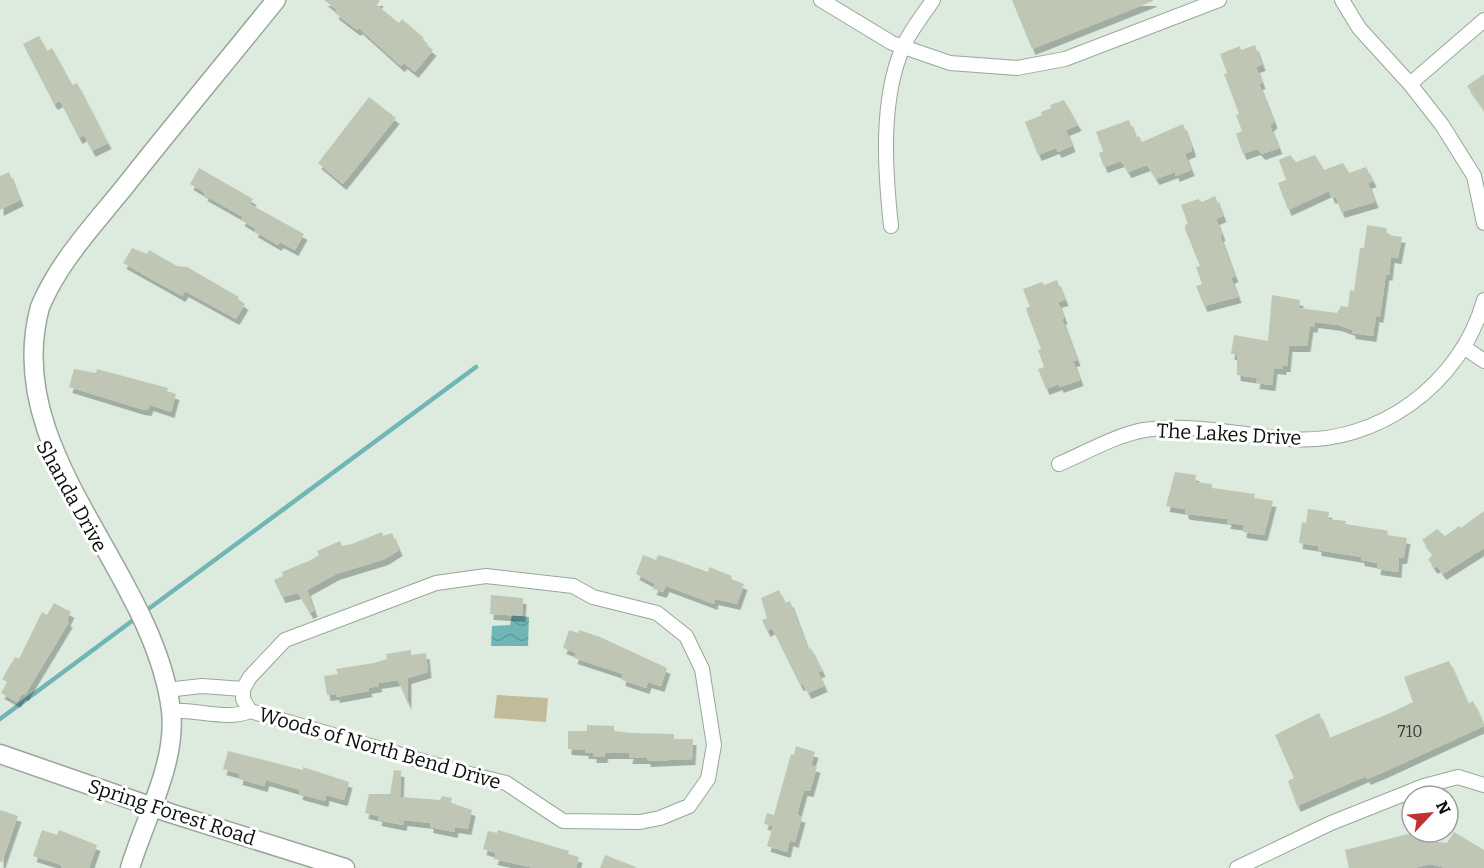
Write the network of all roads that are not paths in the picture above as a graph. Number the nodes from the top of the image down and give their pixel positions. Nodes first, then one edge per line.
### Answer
1 (276, 0) edge
2 (821, 0) edge
3 (933, 0) edge
4 (1219, 0) edge
5 (1342, 0) edge
6 (1484, 20) edge
7 (903, 47) junction
8 (1410, 84) junction
9 (1484, 223) edge
10 (891, 226) dead end
11 (1484, 300) edge
12 (1465, 348) junction
13 (1484, 361) edge
14 (1059, 464) dead end
15 (243, 689) junction
16 (166, 690) junction
17 (171, 711) junction
18 (250, 711) junction
19 (0, 754) edge
20 (1484, 785) edge
21 (151, 807) junction
22 (130, 868) edge
23 (345, 868) edge
24 (1237, 868) edge

1 - 16 street, Shanda Drive
2 - 7 street
3 - 7 street
4 - 7 street
5 - 8 street
6 - 8 street
7 - 10 street
8 - 9 street
11 - 12 street, The Lakes Drive
12 - 13 street
12 - 14 street, The Lakes Drive
15 - 16 street, Woods of North Bend Drive
15 - 18 street, Woods of North Bend Drive
15 - 18 street, Woods of North Bend Drive
16 - 17 street, Shanda Drive
17 - 18 street, Woods of North Bend Drive
17 - 21 street, Shanda Drive
19 - 21 street, Spring Forest Road
20 - 24 street
21 - 22 street, Shanda Drive
21 - 23 street, Spring Forest Road

